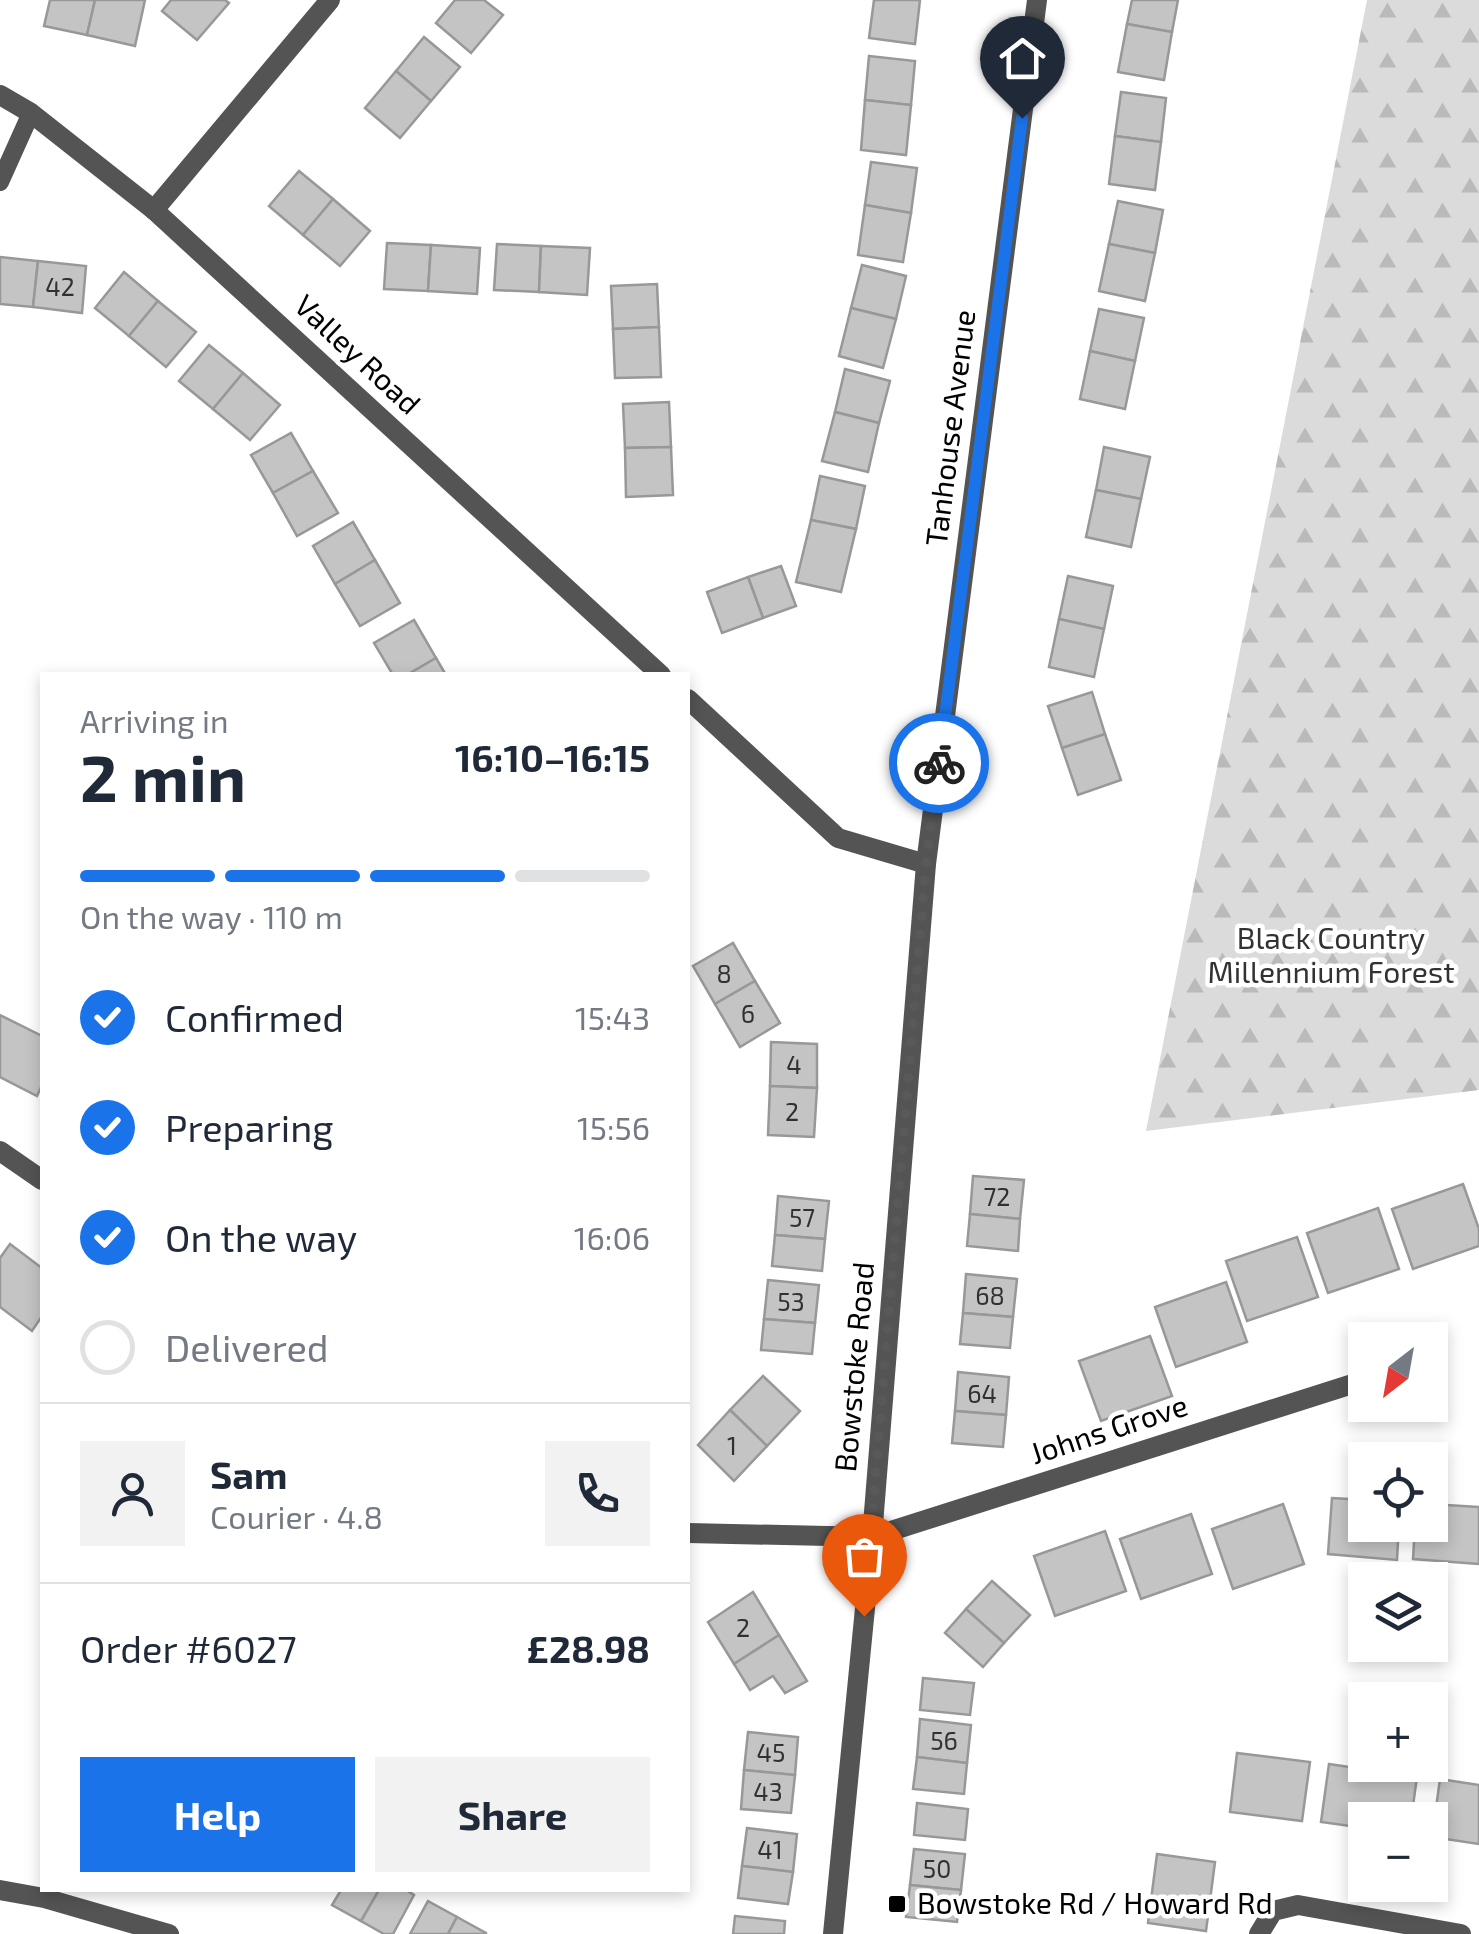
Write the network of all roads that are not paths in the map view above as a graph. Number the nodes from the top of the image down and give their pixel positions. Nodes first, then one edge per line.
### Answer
1 (330, 0) edge
2 (1037, 0) edge
3 (0, 95) edge
4 (31, 113) junction
5 (0, 182) edge
6 (154, 210) junction
7 (658, 672) edge
8 (690, 702) edge
9 (926, 864) junction
10 (0, 1151) edge
11 (40, 1179) edge
12 (1348, 1385) edge
13 (690, 1533) edge
14 (872, 1537) junction
15 (0, 1890) edge
16 (169, 1934) edge
17 (834, 1934) edge
18 (1259, 1934) edge
19 (1462, 1934) edge

1 - 6 street
2 - 9 street, Tanhouse Avenue
3 - 4 street, Valley Road
4 - 5 lane
4 - 6 street, Valley Road
6 - 7 street, Valley Road
8 - 9 street
9 - 14 street, Bowstoke Road
10 - 11 street
12 - 14 street, Johns Grove
13 - 14 street, Johns Grove
14 - 17 street, Bowstoke Road
15 - 16 street
18 - 19 street

